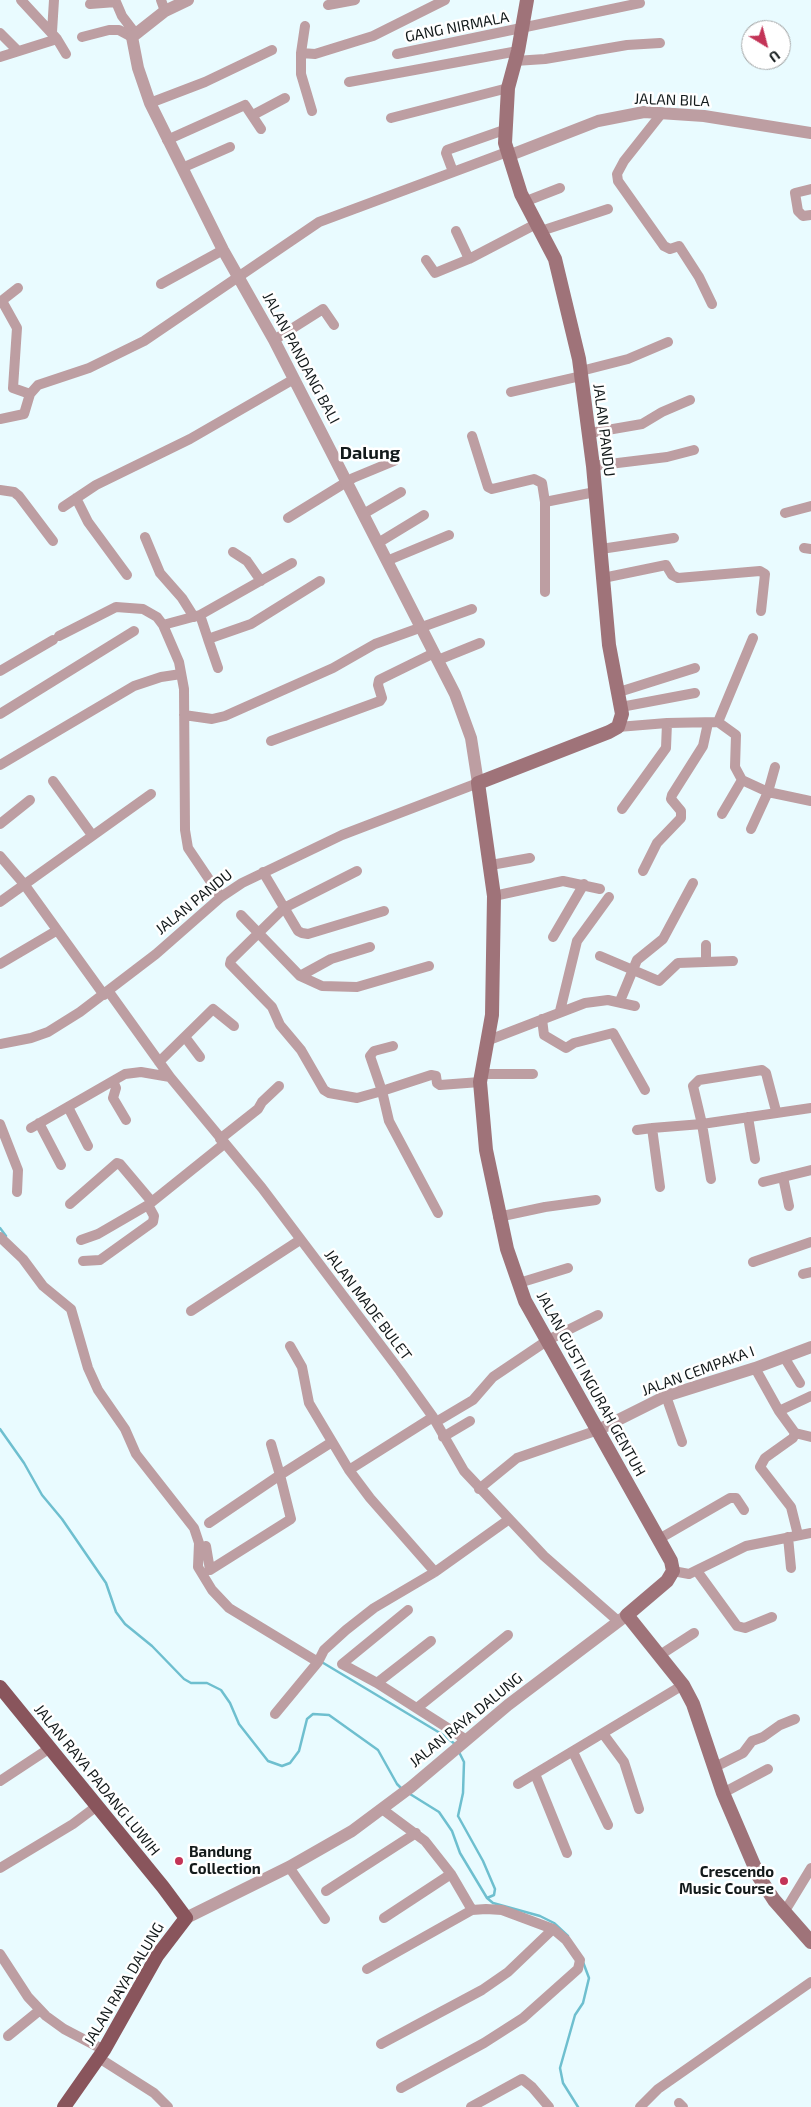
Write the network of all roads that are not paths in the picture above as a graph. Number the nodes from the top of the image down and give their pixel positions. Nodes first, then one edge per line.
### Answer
1 (21, 0) edge
2 (54, 0) edge
3 (188, 0) edge
4 (355, 0) edge
5 (445, 0) edge
6 (527, 0) edge
7 (640, 3) dead end
8 (90, 4) dead end
9 (328, 5) dead end
10 (163, 6) edge
11 (305, 26) dead end
12 (522, 29) junction
13 (0, 33) edge
14 (133, 35) junction
15 (55, 36) junction
16 (82, 37) dead end
17 (660, 43) dead end
18 (272, 50) dead end
19 (18, 51) junction
20 (301, 53) junction
21 (66, 54) dead end
22 (397, 54) dead end
23 (516, 56) junction
24 (0, 57) edge
25 (349, 82) dead end
26 (508, 88) junction
27 (285, 98) dead end
28 (150, 103) junction
29 (312, 111) dead end
30 (662, 113) junction
31 (253, 115) junction
32 (391, 118) dead end
33 (261, 129) dead end
34 (504, 130) junction
35 (811, 133) edge
36 (167, 140) junction
37 (230, 147) dead end
38 (508, 154) junction
39 (182, 168) junction
40 (452, 169) dead end
41 (560, 188) dead end
42 (811, 189) edge
43 (524, 202) junction
44 (608, 209) dead end
45 (811, 215) edge
46 (538, 228) junction
47 (456, 231) dead end
48 (223, 250) junction
49 (469, 259) junction
50 (426, 260) dead end
51 (240, 278) junction
52 (161, 284) dead end
53 (18, 288) dead end
54 (1, 302) edge
55 (712, 304) dead end
56 (334, 325) dead end
57 (274, 340) junction
58 (668, 342) dead end
59 (581, 373) junction
60 (294, 379) junction
61 (511, 392) dead end
62 (30, 394) junction
63 (690, 400) dead end
64 (0, 419) edge
65 (590, 433) junction
66 (472, 436) dead end
67 (694, 450) dead end
68 (394, 461) dead end
69 (593, 466) junction
70 (347, 483) junction
71 (0, 490) edge
72 (401, 492) dead end
73 (596, 492) junction
74 (76, 498) junction
75 (545, 502) junction
76 (811, 506) edge
77 (63, 507) dead end
78 (784, 513) dead end
79 (365, 514) junction
80 (424, 515) dead end
81 (288, 518) dead end
82 (449, 535) dead end
83 (146, 538) dead end
84 (674, 538) dead end
85 (53, 541) dead end
86 (378, 542) junction
87 (601, 549) junction
88 (233, 552) dead end
89 (389, 560) junction
90 (292, 563) dead end
91 (127, 575) dead end
92 (603, 578) junction
93 (261, 581) junction
94 (320, 581) dead end
95 (545, 592) dead end
96 (472, 609) dead end
97 (761, 611) dead end
98 (197, 616) junction
99 (163, 625) junction
100 (422, 627) junction
101 (134, 631) dead end
102 (753, 638) dead end
103 (208, 639) junction
104 (480, 643) dead end
105 (436, 656) junction
106 (218, 668) dead end
107 (695, 668) dead end
108 (0, 671) edge
109 (181, 674) junction
110 (619, 692) junction
111 (695, 693) dead end
112 (621, 707) junction
113 (0, 714) edge
114 (184, 715) junction
115 (713, 722) junction
116 (667, 723) junction
117 (618, 727) junction
118 (271, 741) dead end
119 (0, 765) edge
120 (775, 767) dead end
121 (742, 780) junction
122 (53, 781) dead end
123 (478, 785) junction
124 (768, 792) junction
125 (151, 794) dead end
126 (30, 800) dead end
127 (811, 801) edge
128 (622, 809) dead end
129 (722, 814) dead end
130 (0, 824) edge
131 (751, 829) dead end
132 (92, 835) junction
133 (0, 856) edge
134 (530, 858) dead end
135 (491, 865) junction
136 (357, 870) dead end
137 (643, 871) dead end
138 (262, 872) junction
139 (693, 883) dead end
140 (24, 884) junction
141 (584, 884) junction
142 (600, 889) dead end
143 (494, 896) junction
144 (222, 897) junction
145 (609, 897) dead end
146 (0, 902) edge
147 (284, 908) junction
148 (384, 911) dead end
149 (240, 916) dead end
150 (56, 931) junction
151 (257, 933) junction
152 (553, 937) dead end
153 (706, 945) dead end
154 (370, 947) dead end
155 (600, 956) dead end
156 (734, 961) dead end
157 (706, 962) junction
158 (0, 964) edge
159 (429, 966) dead end
160 (632, 971) junction
161 (300, 976) junction
162 (106, 993) junction
163 (620, 1001) junction
164 (635, 1006) dead end
165 (560, 1011) junction
166 (542, 1019) junction
167 (234, 1026) dead end
168 (185, 1037) junction
169 (489, 1040) junction
170 (0, 1044) edge
171 (393, 1046) dead end
172 (200, 1057) dead end
173 (159, 1062) junction
174 (533, 1074) dead end
175 (170, 1077) junction
176 (481, 1078) junction
177 (113, 1081) junction
178 (279, 1086) dead end
179 (644, 1090) dead end
180 (382, 1091) junction
181 (68, 1108) junction
182 (811, 1108) edge
183 (776, 1112) junction
184 (748, 1117) junction
185 (126, 1120) dead end
186 (0, 1124) edge
187 (702, 1124) junction
188 (652, 1128) junction
189 (637, 1130) dead end
190 (222, 1141) junction
191 (88, 1146) dead end
192 (755, 1159) dead end
193 (61, 1165) dead end
194 (811, 1170) edge
195 (783, 1177) junction
196 (711, 1179) dead end
197 (763, 1182) dead end
198 (660, 1186) dead end
199 (17, 1192) dead end
200 (596, 1200) dead end
201 (70, 1204) dead end
202 (150, 1204) junction
203 (789, 1206) dead end
204 (438, 1213) dead end
205 (498, 1216) junction
206 (1, 1240) edge
207 (81, 1240) dead end
208 (300, 1240) junction
209 (811, 1242) edge
210 (83, 1261) dead end
211 (753, 1262) dead end
212 (568, 1268) dead end
213 (519, 1283) junction
214 (191, 1311) dead end
215 (598, 1315) dead end
216 (548, 1340) junction
217 (290, 1346) dead end
218 (811, 1347) edge
219 (784, 1356) junction
220 (755, 1368) junction
221 (800, 1383) dead end
222 (666, 1396) junction
223 (811, 1396) edge
224 (779, 1411) junction
225 (434, 1419) junction
226 (470, 1421) dead end
227 (598, 1430) junction
228 (795, 1433) junction
229 (443, 1437) junction
230 (811, 1437) edge
231 (332, 1442) junction
232 (682, 1442) dead end
233 (271, 1444) dead end
234 (349, 1470) junction
235 (280, 1475) junction
236 (479, 1489) junction
237 (744, 1510) dead end
238 (508, 1520) junction
239 (209, 1523) dead end
240 (811, 1533) edge
241 (793, 1536) junction
242 (659, 1539) junction
243 (206, 1546) dead end
244 (791, 1568) dead end
245 (673, 1571) junction
246 (697, 1571) junction
247 (435, 1572) junction
248 (408, 1610) dead end
249 (772, 1617) dead end
250 (622, 1618) junction
251 (694, 1633) dead end
252 (508, 1635) dead end
253 (431, 1641) dead end
254 (660, 1654) junction
255 (318, 1662) junction
256 (377, 1683) junction
257 (683, 1685) junction
258 (0, 1687) edge
259 (417, 1708) junction
260 (275, 1714) dead end
261 (795, 1719) dead end
262 (604, 1734) junction
263 (465, 1739) junction
264 (50, 1748) junction
265 (573, 1752) junction
266 (715, 1767) junction
267 (768, 1769) dead end
268 (535, 1774) junction
269 (0, 1782) edge
270 (518, 1784) dead end
271 (723, 1793) junction
272 (97, 1806) junction
273 (639, 1808) dead end
274 (382, 1809) junction
275 (608, 1825) dead end
276 (416, 1833) junction
277 (567, 1852) dead end
278 (289, 1867) junction
279 (0, 1868) edge
280 (811, 1868) edge
281 (451, 1874) junction
282 (326, 1891) dead end
283 (783, 1909) junction
284 (472, 1910) junction
285 (186, 1918) junction
286 (384, 1918) dead end
287 (325, 1919) dead end
288 (553, 1929) junction
289 (811, 1942) edge
290 (0, 1954) edge
291 (367, 1969) dead end
292 (811, 1982) edge
293 (40, 2010) junction
294 (8, 2036) dead end
295 (381, 2044) dead end
296 (101, 2054) junction
297 (401, 2088) dead end
298 (64, 2107) edge
299 (168, 2107) edge
300 (471, 2107) edge
301 (549, 2107) edge
302 (640, 2107) edge

1 - 15 street
2 - 15 street
3 - 10 street
4 - 9 street
5 - 20 street
6 - 12 main road, JALAN PANDU
7 - 12 street, GANG NIRMALA
8 - 14 street
10 - 14 street
11 - 20 street
12 - 22 street, GANG NIRMALA
12 - 23 main road, JALAN PANDU
13 - 19 street
14 - 16 street
14 - 28 street, JALAN PANDANG BALI
15 - 19 street
15 - 21 street
17 - 23 street
18 - 28 street
19 - 24 street
20 - 29 street
23 - 25 street
23 - 26 main road, JALAN PANDU
26 - 32 street
26 - 34 main road, JALAN PANDU
27 - 31 street
28 - 36 street, JALAN PANDANG BALI
30 - 35 street, JALAN BILA
30 - 38 street, JALAN BILA
30 - 55 street
31 - 33 street
31 - 36 street
34 - 38 main road, JALAN PANDU
34 - 40 street
36 - 39 street, JALAN PANDANG BALI
37 - 39 street
38 - 43 main road, JALAN PANDU
38 - 51 street
39 - 48 street, JALAN PANDANG BALI
41 - 43 street
42 - 45 street
43 - 46 main road, JALAN PANDU
44 - 46 street
46 - 49 street
46 - 59 main road, JALAN PANDU
47 - 49 street
48 - 51 street, JALAN PANDANG BALI
48 - 52 street
49 - 50 street
51 - 57 street, JALAN PANDANG BALI
51 - 62 street
53 - 54 street
54 - 62 street
56 - 57 street
57 - 60 street, JALAN PANDANG BALI
58 - 59 street
59 - 61 street
59 - 65 main road, JALAN PANDU
60 - 70 street, JALAN PANDANG BALI
60 - 74 street
62 - 64 street
63 - 65 street
65 - 69 main road, JALAN PANDU
66 - 75 street
67 - 69 street
68 - 70 street
69 - 73 main road, JALAN PANDU
70 - 79 street, JALAN PANDANG BALI
70 - 81 street
71 - 85 street
72 - 79 street
73 - 75 street
73 - 87 main road, JALAN PANDU
74 - 77 street
74 - 91 street
75 - 95 street
76 - 78 street
79 - 86 street, JALAN PANDANG BALI
80 - 86 street
82 - 89 street
83 - 98 street
84 - 87 street
86 - 89 street, JALAN PANDANG BALI
87 - 92 main road, JALAN PANDU
88 - 93 street
89 - 100 street, JALAN PANDANG BALI
90 - 93 street
92 - 97 street
92 - 110 main road, JALAN PANDU
93 - 98 street
94 - 103 street
96 - 100 street
98 - 99 street
98 - 103 street
99 - 108 street
99 - 109 street
100 - 105 street, JALAN PANDANG BALI
100 - 114 street
101 - 113 street
102 - 115 street
103 - 106 street
104 - 105 street
105 - 118 street
105 - 123 street, JALAN PANDANG BALI
107 - 110 street
109 - 114 street
109 - 119 street
110 - 112 main road, JALAN PANDU
111 - 112 street
112 - 117 main road, JALAN PANDU
114 - 144 street
115 - 116 street
115 - 121 street
115 - 137 street
116 - 117 street
116 - 128 street
117 - 123 main road, JALAN PANDU
120 - 124 street
121 - 124 street
121 - 129 street
122 - 132 street
123 - 135 main road, JALAN GUSTI NGURAH GENTUH
123 - 138 street, JALAN PANDU
124 - 127 street
124 - 131 street
125 - 132 street
126 - 130 street
132 - 140 street
133 - 140 street, JALAN MADE BULET
134 - 135 street
135 - 143 main road, JALAN GUSTI NGURAH GENTUH
136 - 147 street
138 - 144 street, JALAN PANDU
138 - 147 street
139 - 160 street
140 - 146 street
140 - 150 street, JALAN MADE BULET
141 - 142 street
141 - 143 street
141 - 152 street
143 - 169 main road, JALAN GUSTI NGURAH GENTUH
144 - 162 street, JALAN PANDU
145 - 165 street
147 - 148 street
147 - 151 street
149 - 151 street
150 - 158 street
150 - 162 street, JALAN MADE BULET
151 - 161 street
151 - 180 street
153 - 157 street
154 - 161 street
155 - 160 street
156 - 157 street
157 - 160 street
159 - 161 street
160 - 163 street
162 - 170 street, JALAN PANDU
162 - 173 street, JALAN MADE BULET
163 - 164 street
163 - 165 street
165 - 166 street
166 - 169 street
166 - 179 street
167 - 168 street
168 - 172 street
168 - 173 street
169 - 176 main road, JALAN GUSTI NGURAH GENTUH
171 - 180 street
173 - 175 street, JALAN MADE BULET
174 - 176 street
175 - 177 street
175 - 190 street, JALAN MADE BULET
176 - 180 street
176 - 205 main road, JALAN GUSTI NGURAH GENTUH
177 - 181 street
177 - 185 street
178 - 190 street
180 - 204 street
181 - 191 street
181 - 193 street
182 - 183 street
183 - 184 street
183 - 187 street
184 - 187 street
184 - 192 street
186 - 199 street
187 - 188 street
187 - 196 street
188 - 189 street
188 - 198 street
190 - 202 street
190 - 208 street, JALAN MADE BULET
194 - 195 street
195 - 197 street
195 - 203 street
200 - 205 street
201 - 202 street
202 - 207 street
202 - 210 street
205 - 213 main road, JALAN GUSTI NGURAH GENTUH
206 - 255 street
208 - 214 street
208 - 225 street, JALAN MADE BULET
209 - 211 street
212 - 213 street
213 - 216 main road, JALAN GUSTI NGURAH GENTUH
215 - 216 street
216 - 225 street
216 - 227 main road, JALAN GUSTI NGURAH GENTUH
217 - 231 street
218 - 219 street, JALAN CEMPAKA I
219 - 220 street, JALAN CEMPAKA I
219 - 221 street
220 - 222 street, JALAN CEMPAKA I
220 - 224 street
222 - 227 street, JALAN CEMPAKA I
222 - 232 street
223 - 224 street
224 - 228 street
225 - 229 street, JALAN MADE BULET
225 - 234 street
226 - 229 street
227 - 236 street
227 - 242 main road, JALAN GUSTI NGURAH GENTUH
228 - 230 street
228 - 241 street
229 - 236 street, JALAN MADE BULET
231 - 234 street
231 - 235 street
233 - 235 street
234 - 247 street
235 - 239 street
235 - 243 street
236 - 238 street, JALAN MADE BULET
237 - 242 street
238 - 247 street
238 - 250 street, JALAN MADE BULET
240 - 241 street
241 - 244 street
241 - 246 street
242 - 245 main road, JALAN GUSTI NGURAH GENTUH
245 - 246 street
245 - 250 main road
246 - 249 street
247 - 255 street
248 - 256 street
250 - 254 main road
250 - 263 street, JALAN RAYA DALUNG
251 - 254 street
252 - 259 street
253 - 256 street
254 - 257 main road
255 - 260 street
256 - 259 street
257 - 262 street
257 - 266 main road
258 - 264 main road, JALAN RAYA PADANG LUWIH
259 - 263 street
261 - 266 street
262 - 265 street
262 - 273 street
263 - 274 street, JALAN RAYA DALUNG
264 - 269 street
264 - 272 main road, JALAN RAYA PADANG LUWIH
265 - 268 street
265 - 275 street
266 - 271 main road
267 - 271 street
268 - 270 street
268 - 277 street
271 - 283 main road
272 - 279 street
272 - 285 main road, JALAN RAYA PADANG LUWIH
274 - 276 street
274 - 278 street, JALAN RAYA DALUNG
276 - 281 street
276 - 282 street
278 - 285 street, JALAN RAYA DALUNG
278 - 287 street
280 - 283 street
281 - 284 street
281 - 286 street
283 - 289 main road
284 - 288 street
284 - 291 street
285 - 296 main road, JALAN RAYA DALUNG
288 - 295 street
288 - 297 street
290 - 293 street
292 - 302 street
293 - 294 street
293 - 296 street
296 - 298 main road, JALAN RAYA DALUNG
296 - 299 street
300 - 301 street

